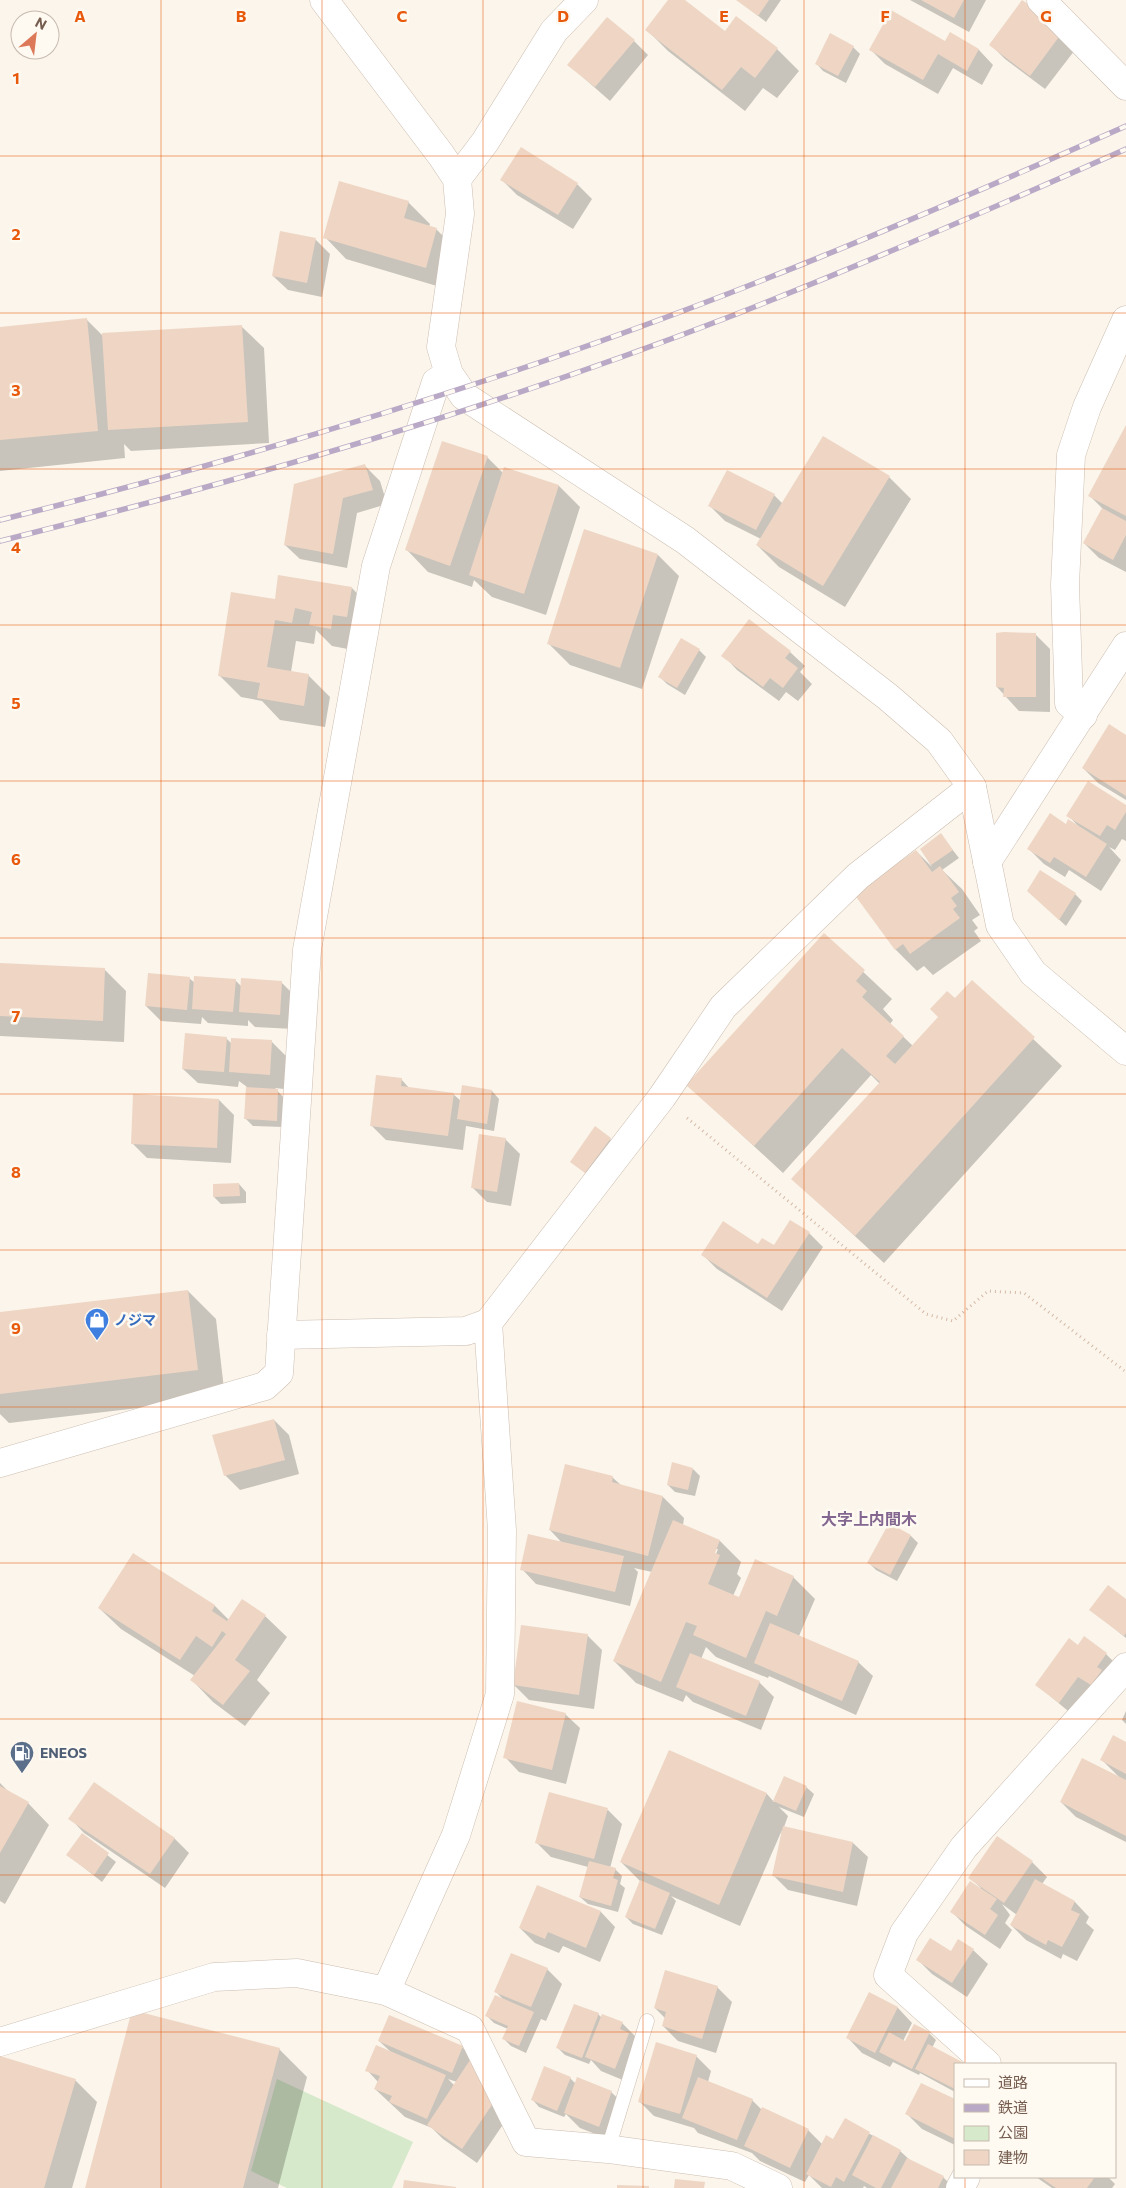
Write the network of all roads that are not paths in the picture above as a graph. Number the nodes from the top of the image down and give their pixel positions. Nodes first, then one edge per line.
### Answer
1 (324, 0) edge
2 (584, 0) edge
3 (1041, 0) edge
4 (1126, 86) edge
5 (457, 179) junction
6 (1126, 320) edge
7 (449, 374) junction
8 (1126, 646) edge
9 (1083, 715) junction
10 (972, 787) junction
11 (987, 862) junction
12 (1126, 1051) edge
13 (488, 1323) junction
14 (281, 1335) junction
15 (0, 1463) edge
16 (1126, 1667) edge
17 (386, 1991) junction
18 (647, 2021) dead end
19 (0, 2042) edge
20 (986, 2063) edge
21 (608, 2149) junction
22 (778, 2188) edge

1 - 5 street
2 - 5 street
3 - 4 street
5 - 7 street
6 - 9 street
7 - 10 street
7 - 14 street
8 - 9 street
9 - 11 street
10 - 11 street
10 - 13 street
11 - 12 street
13 - 14 street
13 - 17 street
14 - 15 street
16 - 20 street
17 - 19 street
17 - 21 street
18 - 21 lane
21 - 22 street

